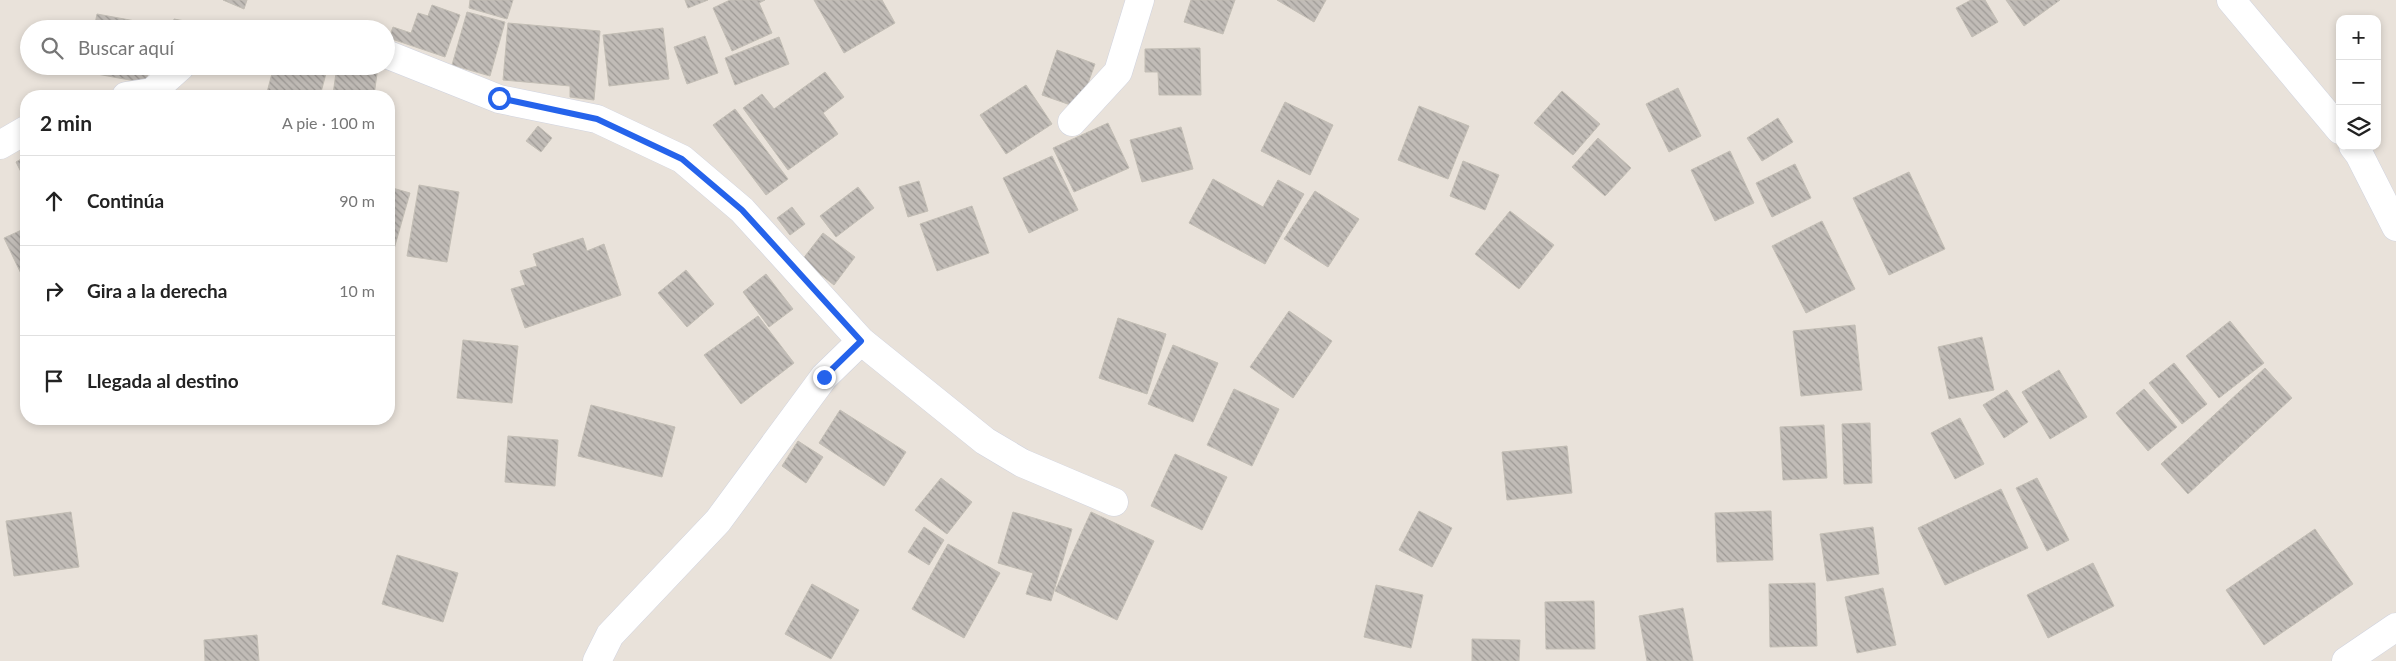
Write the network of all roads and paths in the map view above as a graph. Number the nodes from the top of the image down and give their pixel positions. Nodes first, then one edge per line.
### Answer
1 (1140, 0) edge
2 (2231, 0) edge
3 (395, 58) edge
4 (171, 75) edge
5 (154, 90) edge
6 (1072, 122) dead end
7 (2336, 125) edge
8 (20, 133) edge
9 (0, 145) edge
10 (2356, 150) edge
11 (2396, 227) edge
12 (861, 341) junction
13 (1114, 502) dead end
14 (2396, 627) edge
15 (596, 661) edge
16 (2346, 661) edge

1 - 6 street
2 - 7 street
3 - 12 street
4 - 5 street
8 - 9 street
10 - 11 street
12 - 13 street
12 - 15 street
14 - 16 street

